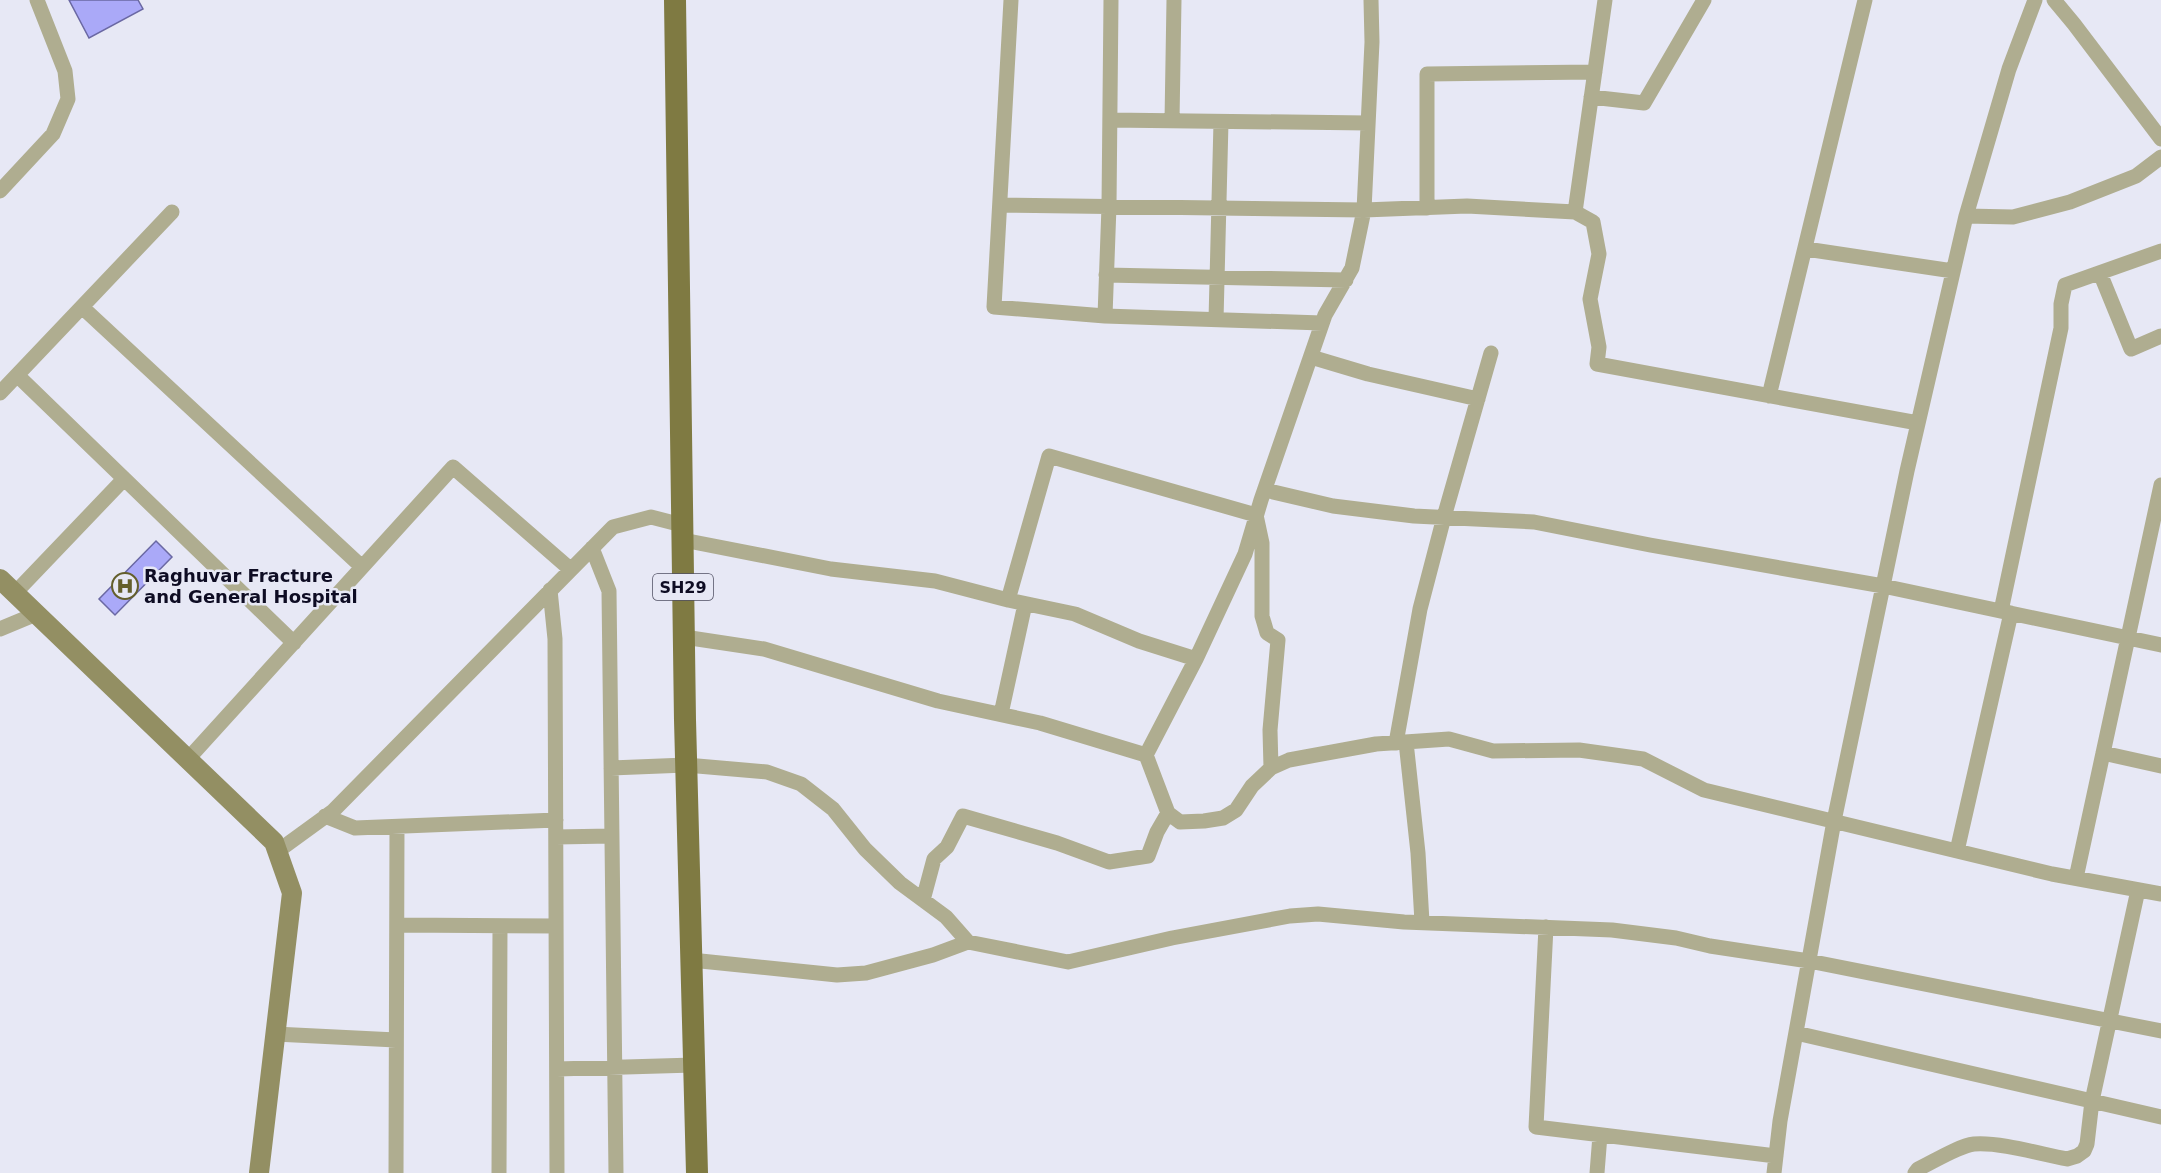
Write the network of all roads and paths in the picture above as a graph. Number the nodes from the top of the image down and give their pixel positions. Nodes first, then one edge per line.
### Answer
1 (37, 0) edge
2 (675, 0) edge
3 (1011, 0) edge
4 (1111, 0) edge
5 (1174, 0) edge
6 (1371, 0) edge
7 (1605, 0) edge
8 (1704, 0) edge
9 (1865, 0) edge
10 (2035, 0) edge
11 (2054, 0) edge
12 (1594, 72) junction
13 (1591, 97) junction
14 (1110, 120) junction
15 (1172, 121) junction
16 (1221, 122) junction
17 (1368, 123) junction
18 (2161, 139) edge
19 (2161, 157) edge
20 (0, 191) edge
21 (1000, 205) junction
22 (1109, 206) junction
23 (1220, 208) junction
24 (1427, 208) junction
25 (1364, 210) junction
26 (172, 212) dead end
27 (1575, 212) junction
28 (1966, 216) junction
29 (1806, 249) junction
30 (2161, 251) edge
31 (1953, 271) junction
32 (2100, 273) junction
33 (1106, 274) junction
34 (1217, 277) junction
35 (1346, 280) junction
36 (82, 307) junction
37 (1105, 316) junction
38 (1216, 320) junction
39 (1322, 323) junction
40 (2161, 336) edge
41 (1491, 352) dead end
42 (1311, 357) junction
43 (17, 375) junction
44 (0, 393) edge
45 (1769, 396) junction
46 (1478, 399) junction
47 (1918, 423) junction
48 (124, 478) junction
49 (2161, 485) edge
50 (1264, 490) junction
51 (1256, 515) junction
52 (1444, 517) junction
53 (682, 532) junction
54 (592, 548) junction
55 (362, 567) junction
56 (570, 570) junction
57 (0, 579) edge
58 (1883, 586) junction
59 (550, 590) junction
60 (15, 593) junction
61 (1008, 600) junction
62 (1025, 604) junction
63 (2006, 612) junction
64 (36, 614) junction
65 (0, 629) edge
66 (684, 637) junction
67 (2127, 638) junction
68 (294, 643) junction
69 (2161, 645) edge
70 (1196, 660) junction
71 (1001, 714) junction
72 (1401, 742) junction
73 (2103, 753) junction
74 (1146, 755) junction
75 (188, 759) junction
76 (686, 765) junction
77 (2161, 766) edge
78 (610, 768) junction
79 (1271, 768) junction
80 (1168, 813) junction
81 (325, 816) junction
82 (556, 820) junction
83 (1834, 821) junction
84 (397, 826) junction
85 (611, 836) junction
86 (556, 837) junction
87 (278, 851) junction
88 (1957, 851) junction
89 (2076, 879) junction
90 (2138, 890) junction
91 (2161, 894) edge
92 (923, 900) junction
93 (1422, 922) junction
94 (397, 925) junction
95 (500, 926) junction
96 (556, 926) junction
97 (1546, 927) junction
98 (968, 942) junction
99 (691, 960) junction
100 (1809, 962) junction
101 (2111, 1020) junction
102 (2161, 1031) edge
103 (1796, 1033) junction
104 (275, 1034) junction
105 (396, 1040) junction
106 (694, 1065) junction
107 (613, 1067) junction
108 (557, 1069) junction
109 (2092, 1101) junction
110 (2161, 1117) edge
111 (1600, 1135) junction
112 (1776, 1156) junction
113 (259, 1173) edge
114 (396, 1173) edge
115 (499, 1173) edge
116 (557, 1173) edge
117 (615, 1173) edge
118 (697, 1173) edge
119 (1597, 1173) edge
120 (1774, 1173) edge
121 (1915, 1173) edge

1 - 20 street
2 - 53 main road, SH29
3 - 21 street
4 - 14 street
5 - 15 street
6 - 17 street
7 - 12 street
8 - 13 street
9 - 29 street
10 - 28 street
11 - 18 street
12 - 13 street
12 - 24 street
13 - 27 street
14 - 15 street
14 - 22 street
15 - 16 street
16 - 17 street
16 - 23 street
17 - 25 street
19 - 28 street
21 - 22 street
21 - 37 street
22 - 23 street
22 - 33 street
23 - 25 street
23 - 34 street
24 - 25 street
24 - 27 street
25 - 35 street
26 - 36 street
27 - 45 street
28 - 31 street
29 - 31 street
29 - 45 street
30 - 32 street
31 - 47 street
32 - 40 street
32 - 63 street
33 - 34 street
33 - 37 street
34 - 35 street
34 - 38 street
35 - 39 street
36 - 43 street
36 - 55 street
37 - 38 street
38 - 39 street
39 - 42 street
41 - 46 street
42 - 46 street
42 - 50 street
43 - 44 street
43 - 48 street
45 - 47 street
46 - 52 street
47 - 58 street
48 - 60 street
48 - 68 street
49 - 67 street
50 - 51 street
50 - 52 street
51 - 61 street
51 - 70 street
51 - 79 street
52 - 58 street
52 - 72 street
53 - 54 street
53 - 61 street
53 - 66 main road, SH29
54 - 56 street
54 - 78 street
55 - 56 street
55 - 68 street
56 - 59 street
57 - 60 street
58 - 63 street
58 - 83 street
59 - 81 street
59 - 82 street
60 - 64 street
61 - 62 street
62 - 70 street
62 - 71 street
63 - 67 street
63 - 88 street
64 - 65 street
64 - 75 street
66 - 71 street
66 - 76 main road, SH29
67 - 69 street
67 - 73 street
68 - 75 street
70 - 74 street
71 - 74 street
72 - 79 street
72 - 83 street
72 - 93 street
73 - 77 street
73 - 89 street
74 - 80 street
75 - 87 street
76 - 78 street
76 - 92 street
76 - 99 main road, SH29
78 - 85 street
79 - 80 street
80 - 92 street
81 - 84 street
81 - 87 street
82 - 84 street
82 - 86 street
83 - 88 street
83 - 100 street
84 - 94 street
85 - 86 street
85 - 107 street
86 - 96 street
87 - 104 street
88 - 89 street
89 - 90 street
90 - 91 street
90 - 101 street
92 - 98 street
93 - 97 street
93 - 98 street
94 - 95 street
94 - 105 street
95 - 96 street
95 - 115 street
96 - 108 street
97 - 100 street
97 - 111 street
98 - 99 street
99 - 106 main road, SH29
100 - 101 street
100 - 103 street
101 - 102 street
101 - 109 street
103 - 109 street
103 - 112 street
104 - 105 street
104 - 113 street
105 - 114 street
106 - 107 street
106 - 118 main road, SH29
107 - 108 street
107 - 117 street
108 - 116 street
109 - 110 street
109 - 121 street
111 - 112 street
111 - 119 street
112 - 120 street

